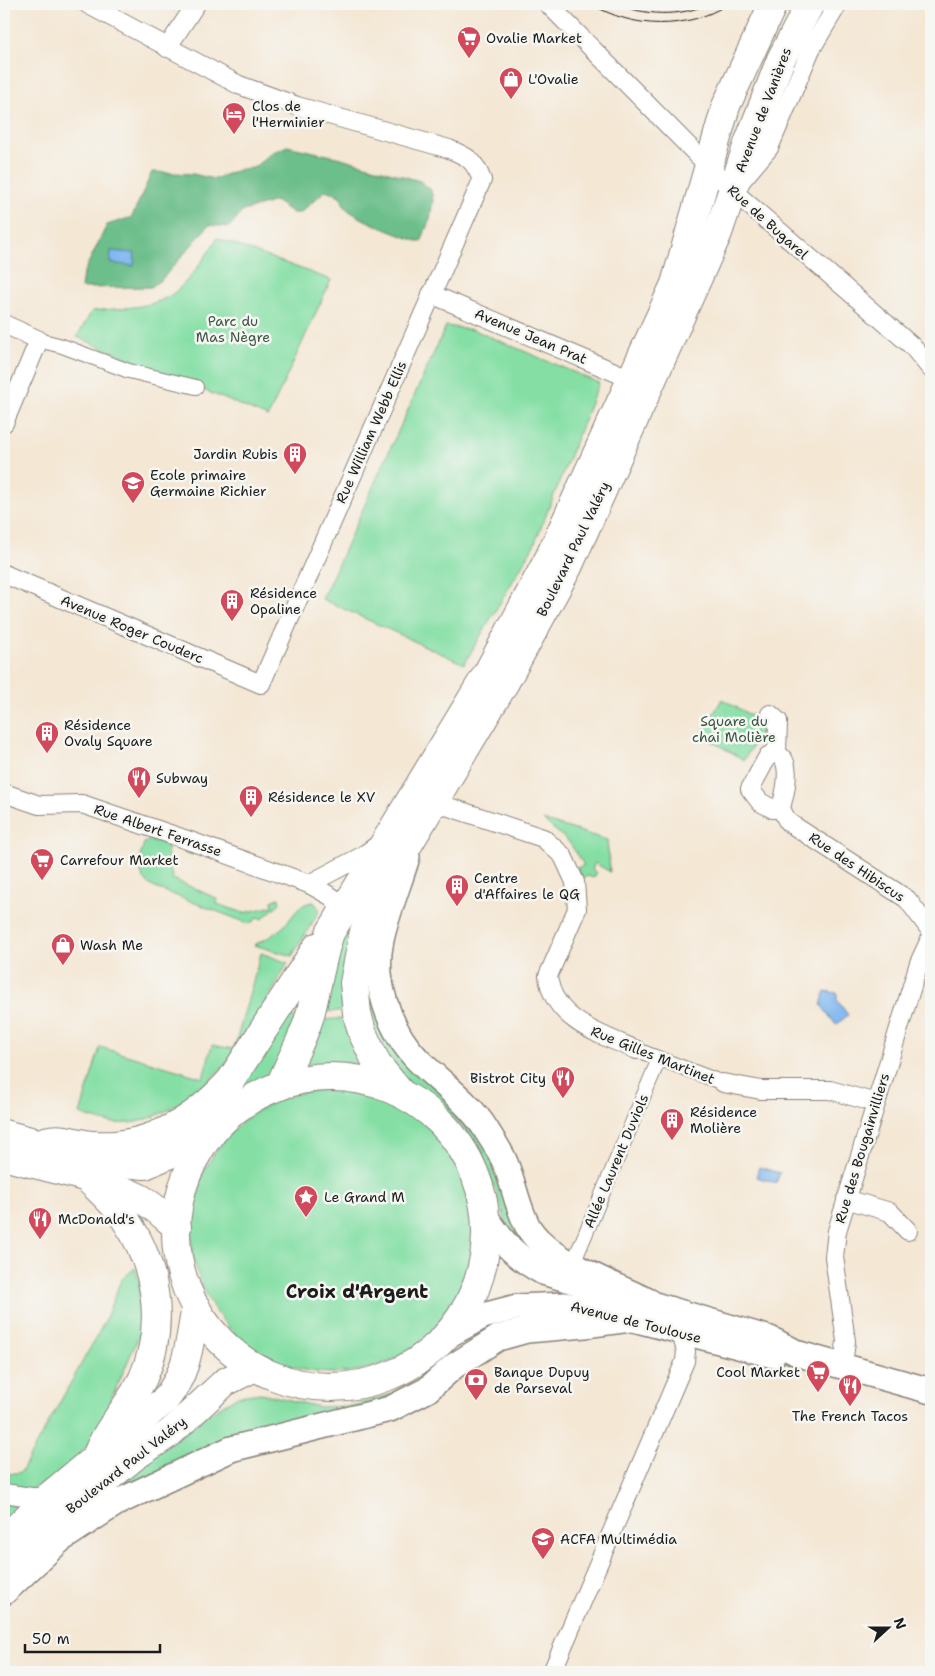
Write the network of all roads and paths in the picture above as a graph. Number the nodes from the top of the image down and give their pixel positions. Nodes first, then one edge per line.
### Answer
1 (87, 4) edge
2 (196, 4) edge
3 (548, 4) edge
4 (773, 4) edge
5 (810, 4) edge
6 (838, 4) edge
7 (167, 48) junction
8 (709, 166) junction
9 (733, 191) junction
10 (431, 294) junction
11 (4, 324) edge
12 (39, 340) junction
13 (931, 369) edge
14 (631, 379) junction
15 (196, 387) dead end
16 (4, 423) edge
17 (4, 574) edge
18 (261, 684) joint
19 (770, 714) dead end
20 (777, 754) junction
21 (4, 793) edge
22 (434, 802) junction
23 (780, 807) junction
24 (399, 840) junction
25 (309, 884) junction
26 (336, 922) junction
27 (931, 932) edge
28 (931, 937) edge
29 (637, 1050) joint
30 (659, 1059) junction
31 (723, 1083) joint
32 (280, 1086) junction
33 (399, 1091) junction
34 (876, 1103) junction
35 (4, 1134) edge
36 (210, 1136) junction
37 (38, 1144) junction
38 (4, 1156) edge
39 (89, 1180) junction
40 (846, 1199) junction
41 (485, 1216) junction
42 (177, 1226) junction
43 (908, 1231) dead end
44 (575, 1265) junction
45 (650, 1302) junction
46 (196, 1307) junction
47 (630, 1319) junction
48 (682, 1333) junction
49 (448, 1335) junction
50 (799, 1354) junction
51 (843, 1365) junction
52 (255, 1367) junction
53 (931, 1392) edge
54 (95, 1460) junction
55 (4, 1493) edge
56 (48, 1497) junction
57 (4, 1540) edge
58 (4, 1573) edge
59 (4, 1592) edge
60 (554, 1667) edge

1 - 7 street
2 - 7 street
3 - 8 street, Rue de Bugarel
4 - 8 main road
5 - 9 main road, Avenue de Vanières
6 - 9 street, Boulevard Paul Valéry
7 - 10 street, Rue William Webb Ellis
8 - 9 street, Rue de Bugarel
8 - 14 main road, Boulevard Paul Valéry
9 - 13 street, Rue de Bugarel
9 - 22 main road, Boulevard Paul Valéry
10 - 14 street, Avenue Jean Prat
10 - 18 street, Rue William Webb Ellis
11 - 12 street
12 - 15 street
12 - 16 street
14 - 24 main road, Boulevard Paul Valéry
17 - 18 street, Avenue Roger Couderc
19 - 20 street
20 - 23 street
20 - 23 street
21 - 25 street, Rue Albert Ferrasse
22 - 24 main road, Boulevard Paul Valéry
22 - 29 street, Rue Gilles Martinet
23 - 27 street, Rue des Hibiscus
24 - 25 street
24 - 26 main road, Boulevard Paul Valéry
24 - 33 main road, Boulevard Paul Valéry
24 - 44 main road
25 - 26 street, Rue Albert Ferrasse
26 - 32 main road, Boulevard Paul Valéry
26 - 37 main road
28 - 34 street, Rue des Bougainvilliers
29 - 30 street, Rue Gilles Martinet
30 - 31 street, Rue Gilles Martinet
30 - 44 street, Allée Laurent Duviols
31 - 34 street, Rue Gilles Martinet
32 - 33 main road
32 - 36 main road
33 - 41 main road
34 - 40 street, Rue des Bougainvilliers
35 - 37 main road
36 - 37 main road
36 - 42 main road
38 - 39 main road
39 - 42 main road
39 - 54 main road
40 - 43 street
40 - 51 street, Rue des Bougainvilliers
41 - 45 main road, Avenue de Toulouse
41 - 49 main road
42 - 46 main road
44 - 45 main road
45 - 50 main road, Avenue de Toulouse
46 - 52 main road
46 - 54 main road, Boulevard Paul Valéry
47 - 48 main road, Avenue de Toulouse
47 - 49 main road, Avenue de Toulouse
47 - 59 main road
48 - 50 main road, Avenue de Toulouse
48 - 60 street
49 - 52 main road
50 - 51 main road, Avenue de Toulouse
51 - 53 main road, Avenue de Toulouse
52 - 58 main road, Boulevard Paul Valéry
54 - 56 main road, Boulevard Paul Valéry
55 - 56 street
56 - 57 main road, Boulevard Paul Valéry

